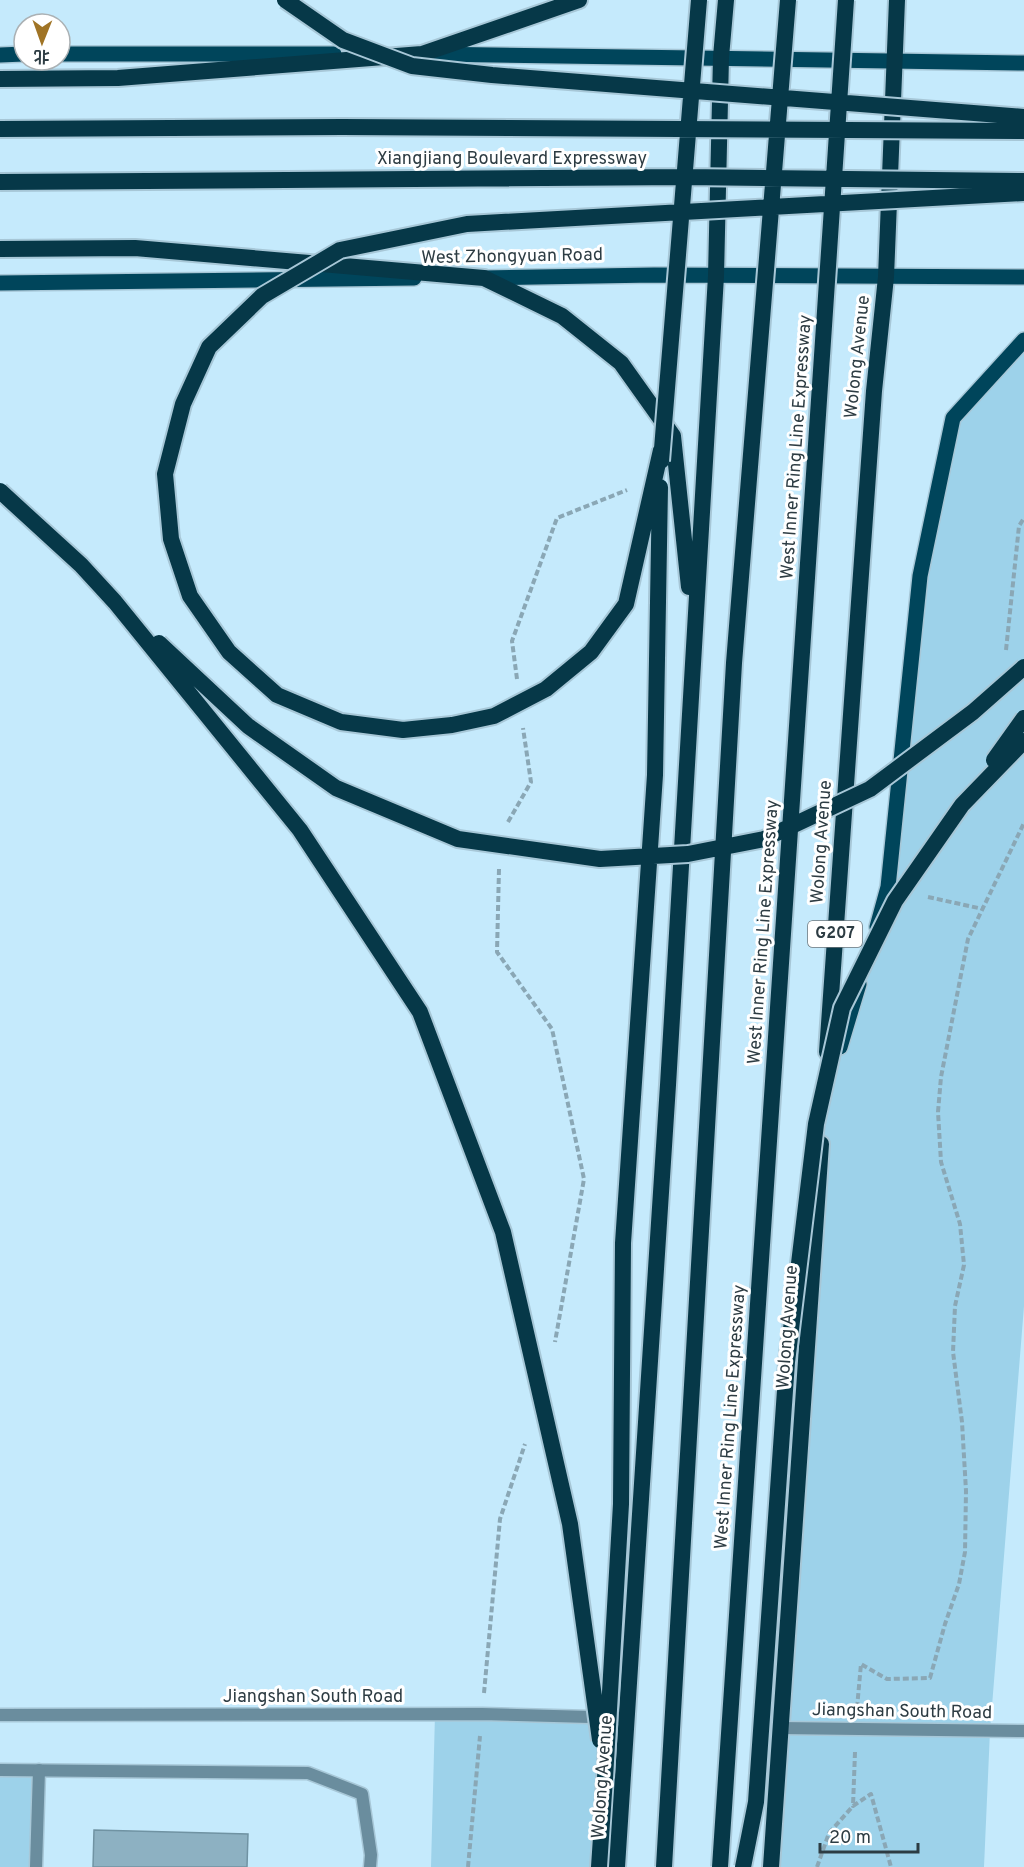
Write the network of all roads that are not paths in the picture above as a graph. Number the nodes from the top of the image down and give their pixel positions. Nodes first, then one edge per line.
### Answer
1 (285, 0) edge
2 (579, 0) edge
3 (699, 0) edge
4 (726, 0) edge
5 (788, 0) edge
6 (846, 0) edge
7 (897, 0) edge
8 (72, 54) edge
9 (422, 54) junction
10 (721, 57) junction
11 (894, 60) junction
12 (1024, 63) edge
13 (0, 79) edge
14 (1024, 117) edge
15 (0, 129) edge
16 (1024, 132) edge
17 (1024, 181) edge
18 (0, 182) edge
19 (1024, 193) edge
20 (0, 249) edge
21 (716, 276) junction
22 (886, 277) junction
23 (1024, 277) edge
24 (484, 278) junction
25 (0, 283) edge
26 (1024, 340) edge
27 (661, 450) junction
28 (0, 491) edge
29 (115, 602) junction
30 (694, 633) junction
31 (1024, 667) edge
32 (1024, 718) edge
33 (1024, 741) edge
34 (962, 805) junction
35 (824, 1103) junction
36 (0, 1715) edge
37 (627, 1718) junction
38 (780, 1728) junction
39 (1024, 1731) edge
40 (0, 1770) edge
41 (39, 1770) junction
42 (604, 1778) junction
43 (36, 1867) edge
44 (370, 1867) edge
45 (599, 1867) edge
46 (617, 1867) edge
47 (664, 1867) edge
48 (720, 1867) edge
49 (743, 1867) edge
50 (771, 1867) edge

1 - 14 highway, bridge
2 - 9 highway
3 - 27 highway, bridge
4 - 10 highway, Wolong Avenue
5 - 47 highway, bridge
6 - 48 highway, West Inner Ring Line Expressway, bridge
7 - 11 highway, Wolong Avenue / G207
8 - 9 main road
9 - 10 main road
9 - 13 highway
10 - 11 main road
10 - 21 highway, Wolong Avenue
11 - 12 main road
11 - 22 highway, Wolong Avenue / G207
15 - 16 highway, Xiangjiang Boulevard Expressway, bridge
17 - 18 highway, Xiangjiang Boulevard Expressway, bridge
19 - 27 highway, bridge
20 - 24 highway
21 - 22 main road, West Zhongyuan Road
21 - 24 main road, West Zhongyuan Road
21 - 30 highway, Wolong Avenue
22 - 23 main road, West Zhongyuan Road
22 - 35 highway, Wolong Avenue / G207
24 - 25 main road, West Zhongyuan Road
24 - 30 highway
26 - 35 main road
27 - 42 highway, bridge
28 - 29 highway, bridge
29 - 31 highway, bridge
29 - 42 highway, bridge
30 - 37 highway, Wolong Avenue
32 - 34 highway, bridge
33 - 34 highway, bridge
34 - 49 highway, bridge
35 - 38 highway, Wolong Avenue / G207
36 - 37 street, Jiangshan South Road
37 - 46 highway, Wolong Avenue
38 - 39 street, Jiangshan South Road
38 - 50 highway, Wolong Avenue / G207
40 - 41 street
41 - 43 street
41 - 44 street
42 - 45 highway

